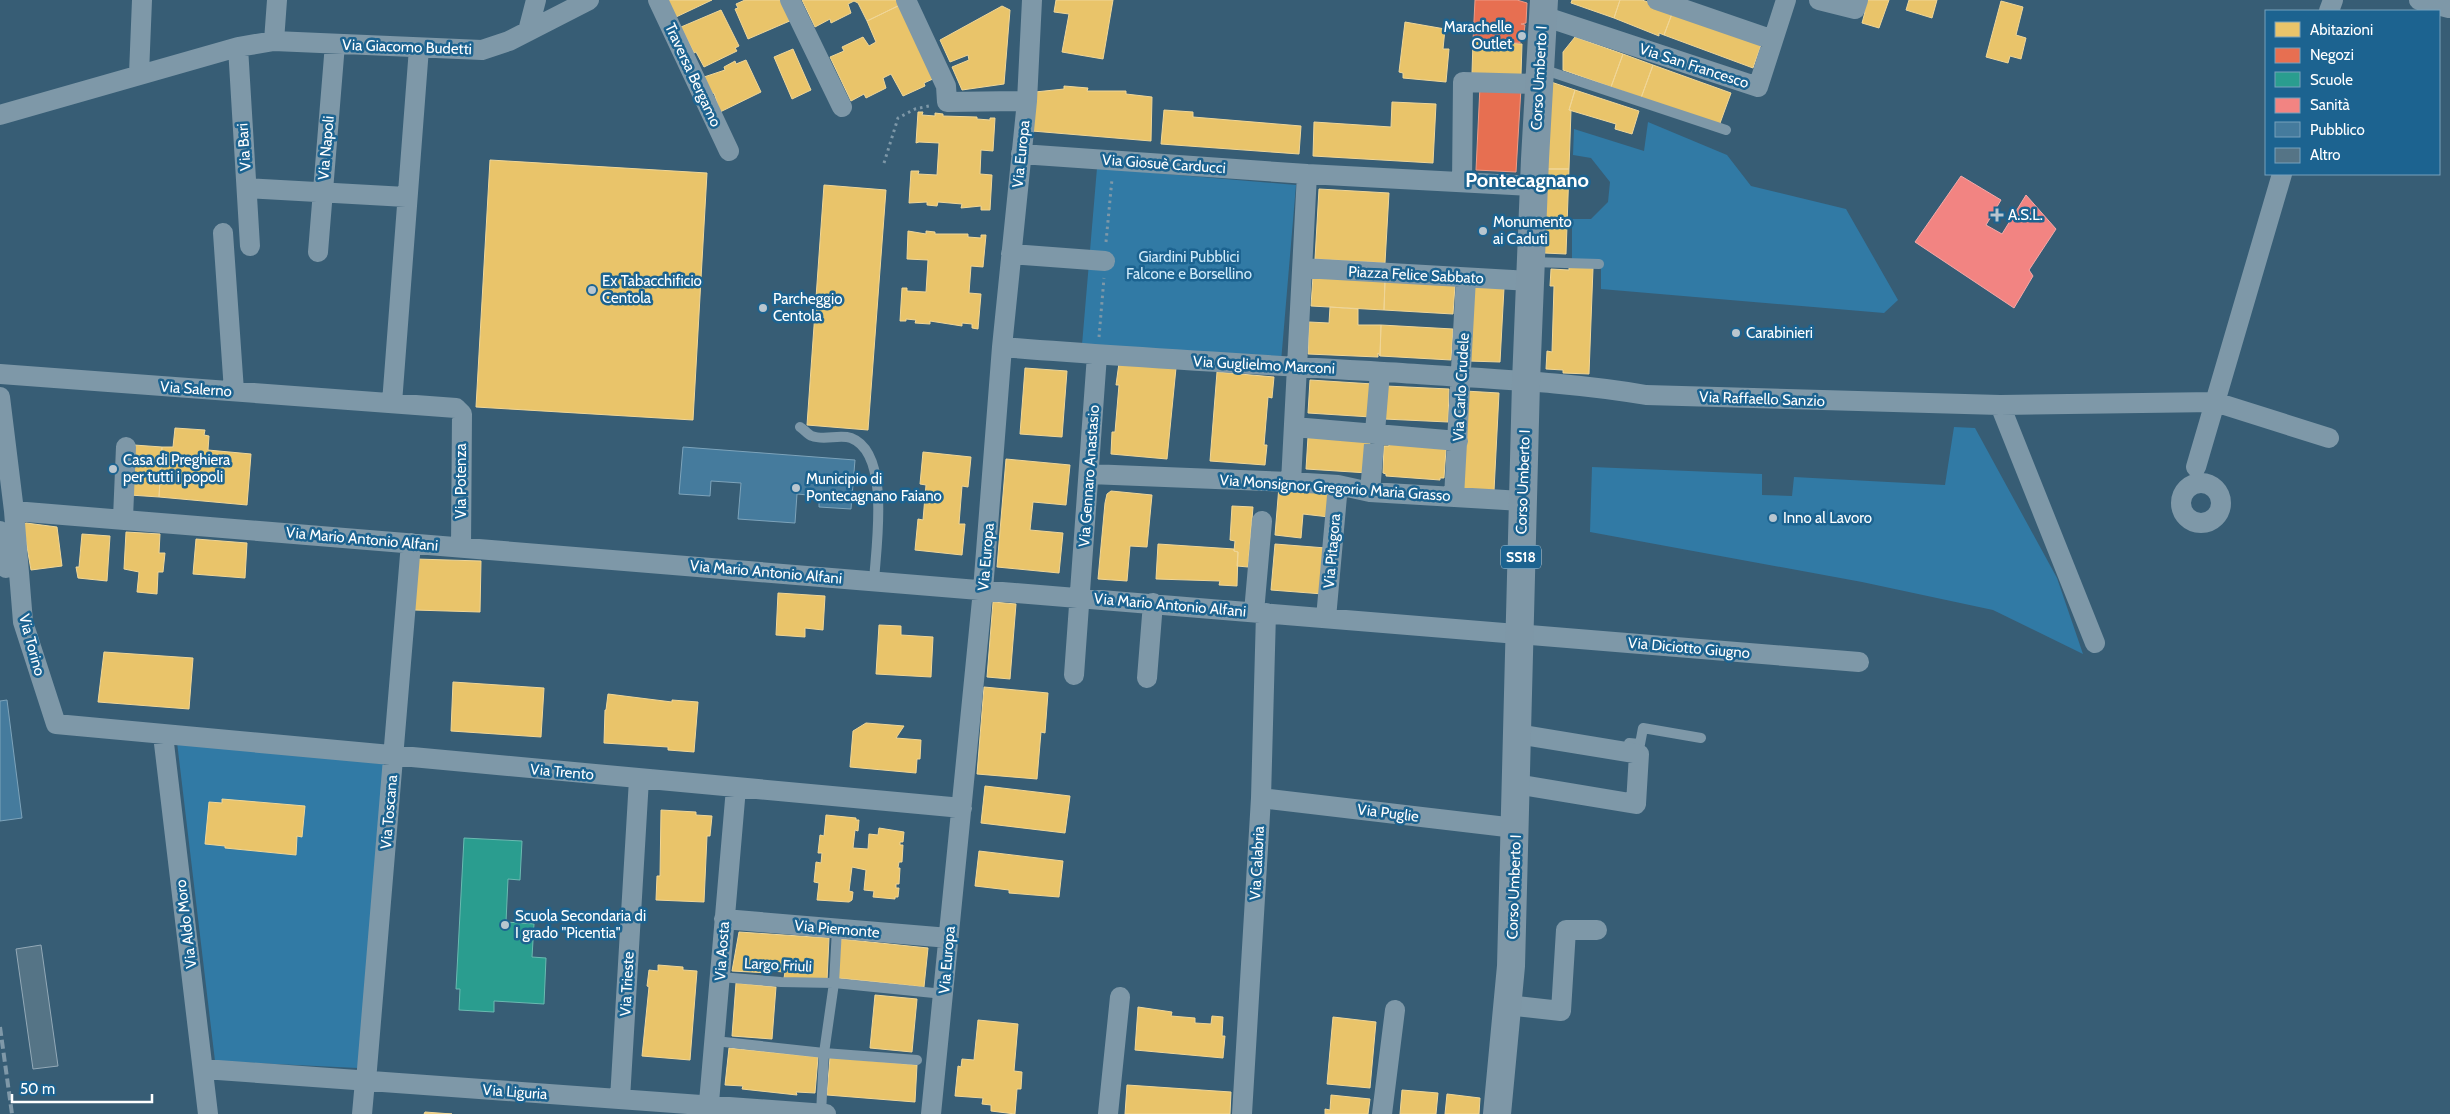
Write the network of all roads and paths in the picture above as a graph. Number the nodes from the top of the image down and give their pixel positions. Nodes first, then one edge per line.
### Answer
1 (142, 0) edge
2 (276, 0) edge
3 (536, 0) edge
4 (589, 0) edge
5 (658, 0) edge
6 (790, 0) edge
7 (906, 0) edge
8 (1032, 0) edge
9 (1658, 0) edge
10 (1786, 0) edge
11 (1819, 0) edge
12 (1858, 0) edge
13 (2419, 0) edge
14 (1543, 8) edge
15 (2449, 8) edge
16 (528, 31) junction
17 (1773, 40) junction
18 (274, 41) junction
19 (335, 44) junction
20 (238, 47) junction
21 (419, 48) junction
22 (139, 74) junction
23 (1540, 76) junction
24 (1027, 100) junction
25 (947, 102) junction
26 (842, 107) dead end
27 (0, 115) edge
28 (1726, 130) dead end
29 (729, 151) dead end
30 (1020, 154) junction
31 (884, 163) dead end
32 (1307, 174) junction
33 (2282, 175) edge
34 (1462, 183) junction
35 (1533, 186) junction
36 (247, 188) junction
37 (323, 192) junction
38 (406, 197) junction
39 (223, 233) dead end
40 (250, 246) dead end
41 (318, 252) dead end
42 (1011, 254) junction
43 (1105, 261) dead end
44 (1598, 264) dead end
45 (1302, 268) junction
46 (1529, 272) junction
47 (1466, 278) junction
48 (1002, 347) junction
49 (1097, 355) junction
50 (1298, 367) junction
51 (1380, 372) junction
52 (0, 374) edge
53 (1461, 377) junction
54 (1526, 382) junction
55 (234, 391) junction
56 (0, 397) edge
57 (2215, 402) junction
58 (392, 403) junction
59 (2000, 405) junction
60 (462, 414) joint
61 (800, 427) dead end
62 (1294, 427) junction
63 (1375, 434) junction
64 (2329, 438) dead end
65 (1458, 441) junction
66 (126, 447) dead end
67 (2196, 467) junction
68 (1089, 474) junction
69 (1290, 482) junction
70 (2208, 484) junction
71 (1338, 485) junction
72 (2184, 491) junction
73 (1370, 492) junction
74 (1454, 497) junction
75 (1522, 501) junction
76 (14, 511) junction
77 (123, 518) junction
78 (1262, 521) dead end
79 (0, 531) edge
80 (411, 543) junction
81 (461, 547) junction
82 (874, 581) junction
83 (983, 590) junction
84 (1080, 598) junction
85 (1154, 603) junction
86 (1260, 612) junction
87 (1326, 618) junction
88 (23, 622) junction
89 (1518, 633) junction
90 (2095, 644) dead end
91 (1859, 662) dead end
92 (1074, 675) dead end
93 (1147, 678) dead end
94 (163, 734) junction
95 (1516, 734) junction
96 (1700, 738) dead end
97 (1582, 744) junction
98 (393, 756) junction
99 (639, 779) junction
100 (1516, 784) junction
101 (736, 788) junction
102 (1261, 798) junction
103 (962, 808) junction
104 (1515, 828) junction
105 (724, 920) junction
106 (837, 929) junction
107 (1597, 930) dead end
108 (949, 938) junction
109 (720, 977) junction
110 (834, 983) junction
111 (944, 994) junction
112 (1120, 997) dead end
113 (1507, 1005) junction
114 (1395, 1010) dead end
115 (715, 1041) junction
116 (824, 1053) junction
117 (917, 1060) dead end
118 (204, 1069) junction
119 (366, 1081) junction
120 (620, 1099) junction
121 (709, 1110) edge
122 (208, 1114) edge
123 (362, 1114) edge
124 (821, 1114) edge
125 (826, 1114) edge
126 (931, 1114) edge
127 (1108, 1114) edge
128 (1242, 1114) edge
129 (1382, 1114) edge
130 (1497, 1114) edge

1 - 22 street
2 - 18 street
3 - 16 street
4 - 16 street, Via Giacomo Budetti
5 - 29 street, Traversa Bergamo
6 - 26 street
7 - 25 street
8 - 24 street, Via Europa
9 - 17 street
10 - 17 street, Via San Francesco
11 - 12 street
13 - 15 street
14 - 17 street, Via San Francesco
14 - 23 main road, Corso Umberto I / SS18
16 - 21 street, Via Giacomo Budetti
18 - 19 street, Via Giacomo Budetti
18 - 20 street, Via Giacomo Budetti
19 - 21 street, Via Giacomo Budetti
19 - 37 street, Via Napoli
20 - 22 street, Via Giacomo Budetti
20 - 36 street, Via Bari
21 - 38 street
22 - 27 street, Via Giacomo Budetti
23 - 28 lane
23 - 34 street
23 - 35 main road, Corso Umberto I / SS18
24 - 25 street
24 - 30 street, Via Europa
25 - 31 path
30 - 32 street, Via Giosuè Carducci
30 - 42 street, Via Europa
32 - 34 street
32 - 45 street
33 - 57 street
34 - 35 street
35 - 46 main road, Corso Umberto I / SS18
36 - 37 street
36 - 40 street, Via Bari
37 - 38 street
37 - 41 street, Via Napoli
38 - 58 street
39 - 55 street
42 - 43 street
42 - 48 street, Via Europa
44 - 46 lane
45 - 47 street, Piazza Felice Sabbato
45 - 50 street
46 - 47 street, Piazza Felice Sabbato
46 - 54 main road, Corso Umberto I / SS18
47 - 53 street, Via Carlo Crudele
48 - 49 street, Via Guglielmo Marconi
48 - 83 street, Via Europa
49 - 50 street, Via Guglielmo Marconi
49 - 68 street, Via Gennaro Anastasio
50 - 51 street, Via Guglielmo Marconi
50 - 62 street
51 - 53 street, Via Guglielmo Marconi
51 - 63 street
52 - 55 street, Via Salerno
53 - 54 street, Via Guglielmo Marconi
53 - 65 street, Via Carlo Crudele
54 - 59 street, Via Raffaello Sanzio
54 - 75 main road, Corso Umberto I / SS18
55 - 58 street, Via Salerno
56 - 76 street, Via Torino
57 - 59 street, Via Raffaello Sanzio
57 - 64 street, Via Raffaello Sanzio
57 - 67 street
58 - 60 street, Via Salerno
59 - 90 street
60 - 81 street, Via Potenza
61 - 82 lane
62 - 63 street
62 - 69 street
63 - 65 street
63 - 73 street
65 - 74 street, Via Carlo Crudele
66 - 77 street
67 - 70 street
67 - 72 street
68 - 69 street, Via Monsignor Gregorio Maria Grasso
68 - 84 street, Via Gennaro Anastasio
69 - 71 street, Via Monsignor Gregorio Maria Grasso
70 - 72 street
70 - 72 street
71 - 73 street, Via Monsignor Gregorio Maria Grasso
71 - 87 street, Via Pitagora
73 - 74 street, Via Monsignor Gregorio Maria Grasso
74 - 75 street, Via Monsignor Gregorio Maria Grasso
75 - 89 main road, Corso Umberto I / SS18
76 - 77 street, Via Mario Antonio Alfani
76 - 88 street, Via Torino
77 - 80 street, Via Mario Antonio Alfani
78 - 86 street, Via Calabria
79 - 88 street
80 - 81 street, Via Mario Antonio Alfani
80 - 98 street, Via Toscana
81 - 82 street, Via Mario Antonio Alfani
82 - 83 street, Via Mario Antonio Alfani
83 - 84 street, Via Mario Antonio Alfani
83 - 103 street, Via Europa
84 - 85 street, Via Mario Antonio Alfani
84 - 92 street, Via Gennaro Anastasio
85 - 86 street, Via Mario Antonio Alfani
85 - 93 street
86 - 87 street, Via Mario Antonio Alfani
86 - 102 street, Via Calabria
87 - 89 street, Via Mario Antonio Alfani
88 - 94 street, Via Torino
89 - 91 street, Via Diciotto Giugno
89 - 95 main road, Corso Umberto I / SS18
94 - 98 street, Via Trento
94 - 118 street, Via Aldo Moro
95 - 97 street
95 - 100 main road, Corso Umberto I / SS18
96 - 97 lane
97 - 100 street
98 - 99 street, Via Trento
98 - 119 street, Via Toscana
99 - 101 street, Via Trento
99 - 120 street, Via Trieste
100 - 104 main road, Corso Umberto I / SS18
101 - 103 street, Via Trento
101 - 105 street, Via Aosta
102 - 104 street, Via Puglie
102 - 128 street, Via Calabria
103 - 108 street, Via Europa
104 - 113 main road, Corso Umberto I / SS18
105 - 106 street, Via Piemonte
105 - 109 street, Via Aosta
106 - 108 street, Via Piemonte
106 - 110 lane
107 - 113 street
108 - 111 street, Via Europa
109 - 110 lane, Largo Friuli
109 - 115 street, Via Aosta
110 - 111 lane, Largo Friuli
110 - 116 lane
111 - 126 street, Via Europa
112 - 127 street
113 - 130 main road, Corso Umberto I / SS18
114 - 129 street
115 - 116 lane
115 - 121 street, Via Aosta
116 - 117 lane
116 - 124 lane
118 - 119 street, Via Liguria
118 - 122 street, Via Aldo Moro
119 - 120 street, Via Liguria
119 - 123 street, Via Toscana
120 - 121 street, Via Liguria
121 - 124 street, Via Liguria
124 - 125 street, Via Liguria

